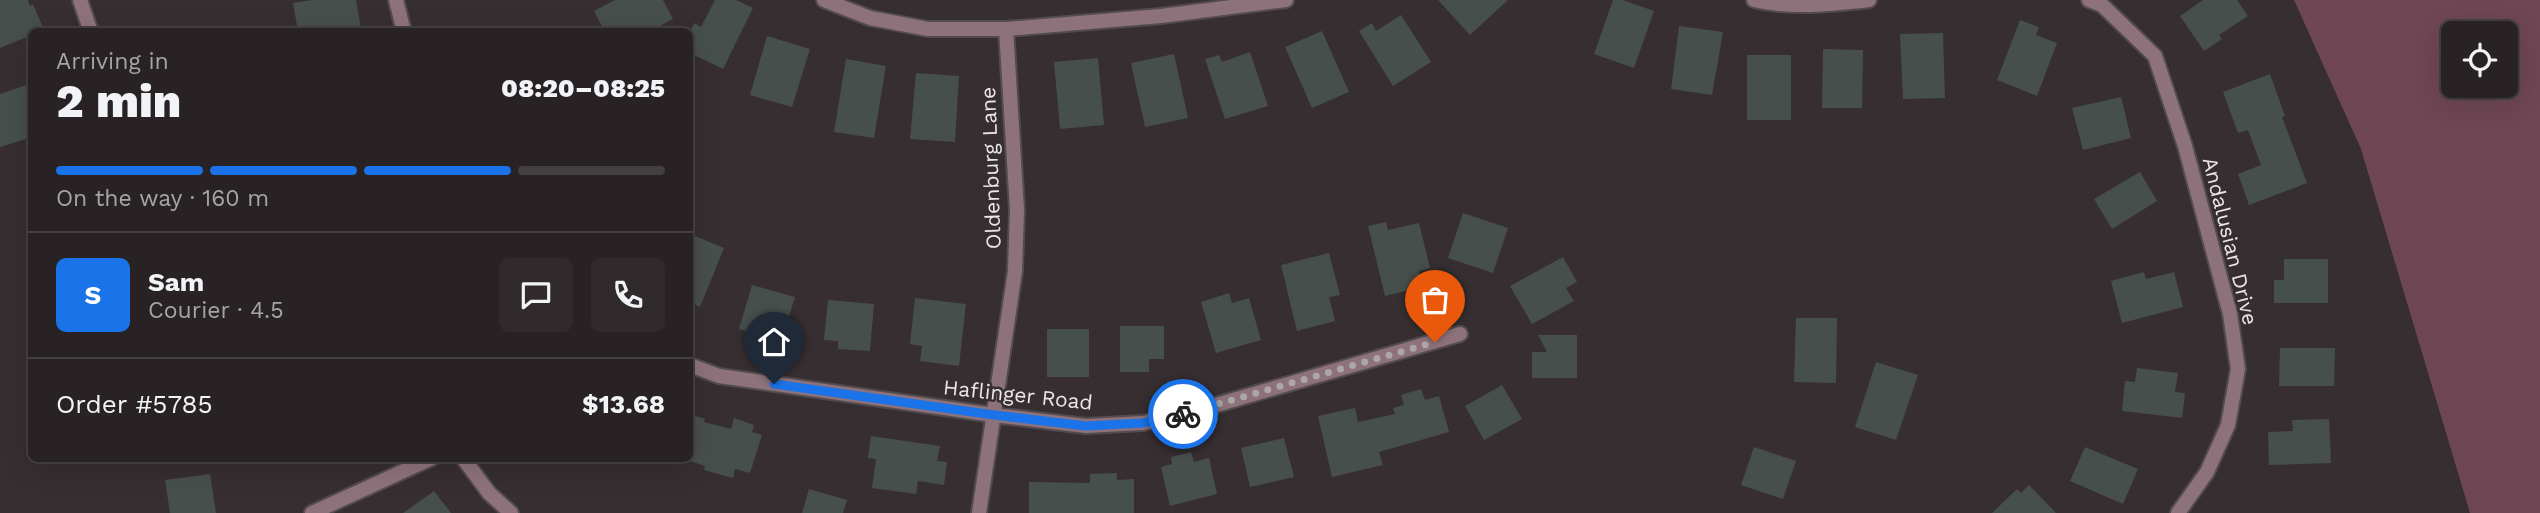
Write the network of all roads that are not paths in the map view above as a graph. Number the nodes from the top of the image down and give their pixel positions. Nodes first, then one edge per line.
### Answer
1 (80, 0) edge
2 (396, 0) edge
3 (824, 0) edge
4 (1286, 0) edge
5 (1754, 0) edge
6 (1869, 0) edge
7 (2089, 0) edge
8 (90, 28) edge
9 (403, 28) edge
10 (1006, 29) junction
11 (1460, 334) dead end
12 (693, 366) edge
13 (994, 415) junction
14 (423, 462) edge
15 (466, 462) edge
16 (312, 513) edge
17 (511, 513) edge
18 (979, 513) edge
19 (2178, 513) edge

1 - 8 street
2 - 9 street
3 - 10 street
4 - 10 street
5 - 6 street
7 - 19 street, Andalusian Drive
10 - 13 street, Oldenburg Lane
11 - 13 street, Haflinger Road
12 - 13 street, Haflinger Road
13 - 18 street, Oldenburg Lane
14 - 16 street
15 - 17 street

